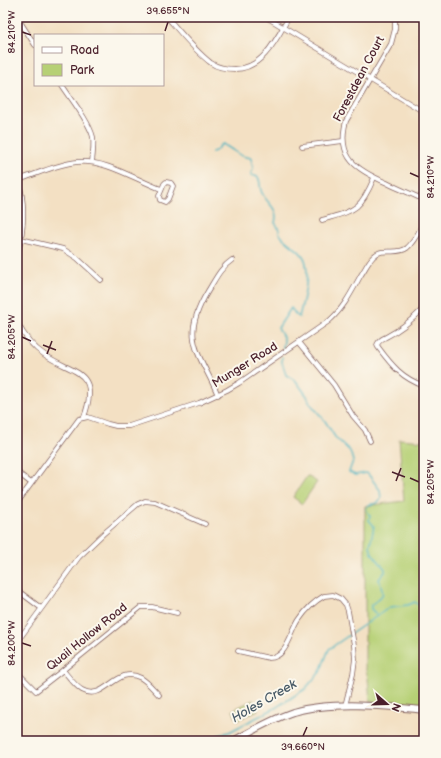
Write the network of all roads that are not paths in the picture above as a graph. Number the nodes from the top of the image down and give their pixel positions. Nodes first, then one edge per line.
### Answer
1 (17, 17) edge
2 (166, 17) edge
3 (266, 17) edge
4 (289, 17) edge
5 (395, 17) edge
6 (282, 28) junction
7 (34, 43) edge
8 (370, 80) junction
9 (63, 86) edge
10 (424, 112) edge
11 (343, 141) junction
12 (302, 146) dead end
13 (92, 162) junction
14 (374, 178) junction
15 (18, 179) edge
16 (161, 189) junction
17 (424, 200) edge
18 (322, 220) dead end
19 (424, 222) edge
20 (21, 239) junction
21 (17, 256) edge
22 (232, 260) dead end
23 (101, 280) dead end
24 (424, 308) edge
25 (17, 322) edge
26 (299, 342) junction
27 (424, 386) edge
28 (218, 395) junction
29 (84, 417) junction
30 (370, 441) dead end
31 (17, 472) edge
32 (31, 483) junction
33 (17, 503) edge
34 (205, 524) dead end
35 (17, 590) edge
36 (41, 608) junction
37 (177, 613) dead end
38 (17, 642) edge
39 (238, 651) dead end
40 (63, 670) junction
41 (17, 672) edge
42 (158, 695) dead end
43 (345, 706) junction
44 (424, 710) edge
45 (232, 741) edge

1 - 7 street
2 - 6 street
3 - 6 street
4 - 6 street
5 - 8 street, Forestdean Court
6 - 8 street
8 - 10 street
8 - 11 street, Forestdean Court
9 - 13 street
11 - 12 street
11 - 14 street, Forestdean Court
13 - 15 street
13 - 16 street
14 - 17 street, Forestdean Court
14 - 18 street
15 - 20 street
16 - 16 street
19 - 26 street, Munger Road
20 - 21 street
20 - 23 street
22 - 28 street
24 - 27 street
25 - 29 street
26 - 28 street, Munger Road
26 - 30 street
28 - 29 street, Munger Road
29 - 32 street
31 - 32 street
32 - 33 street
34 - 36 street
35 - 36 street
36 - 38 street
37 - 40 street, Quail Hollow Road
39 - 43 street
40 - 41 street, Quail Hollow Road
40 - 42 street
43 - 44 main road
43 - 45 main road

